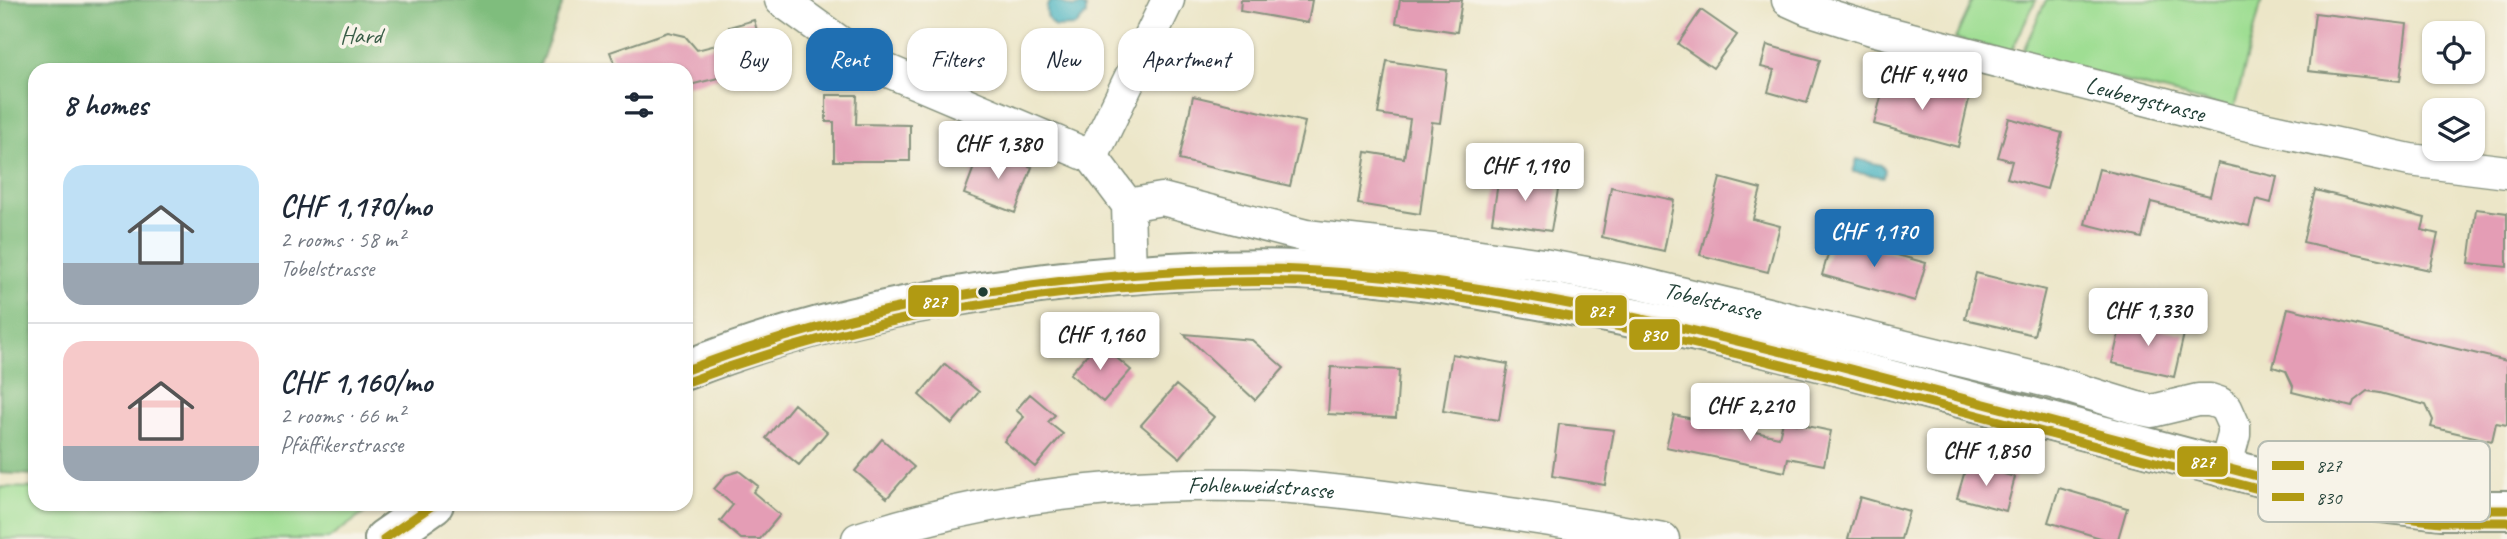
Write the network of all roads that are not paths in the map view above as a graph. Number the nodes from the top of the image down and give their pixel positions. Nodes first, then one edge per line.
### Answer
1 (781, 0) edge
2 (1168, 0) edge
3 (1788, 0) edge
4 (1092, 157) junction
5 (2507, 172) edge
6 (1128, 205) junction
7 (1130, 274) junction
8 (693, 367) edge
9 (2225, 468) junction
10 (2258, 477) edge
11 (424, 511) edge
12 (384, 539) edge
13 (858, 539) edge
14 (1663, 539) edge

1 - 4 street
2 - 4 street
3 - 5 street, Leubergstrasse
4 - 6 street
6 - 7 street
6 - 9 street, Tobelstrasse
7 - 8 main road
7 - 9 main road
9 - 10 main road
11 - 12 main road
13 - 14 street, Fohlenweidstrasse

